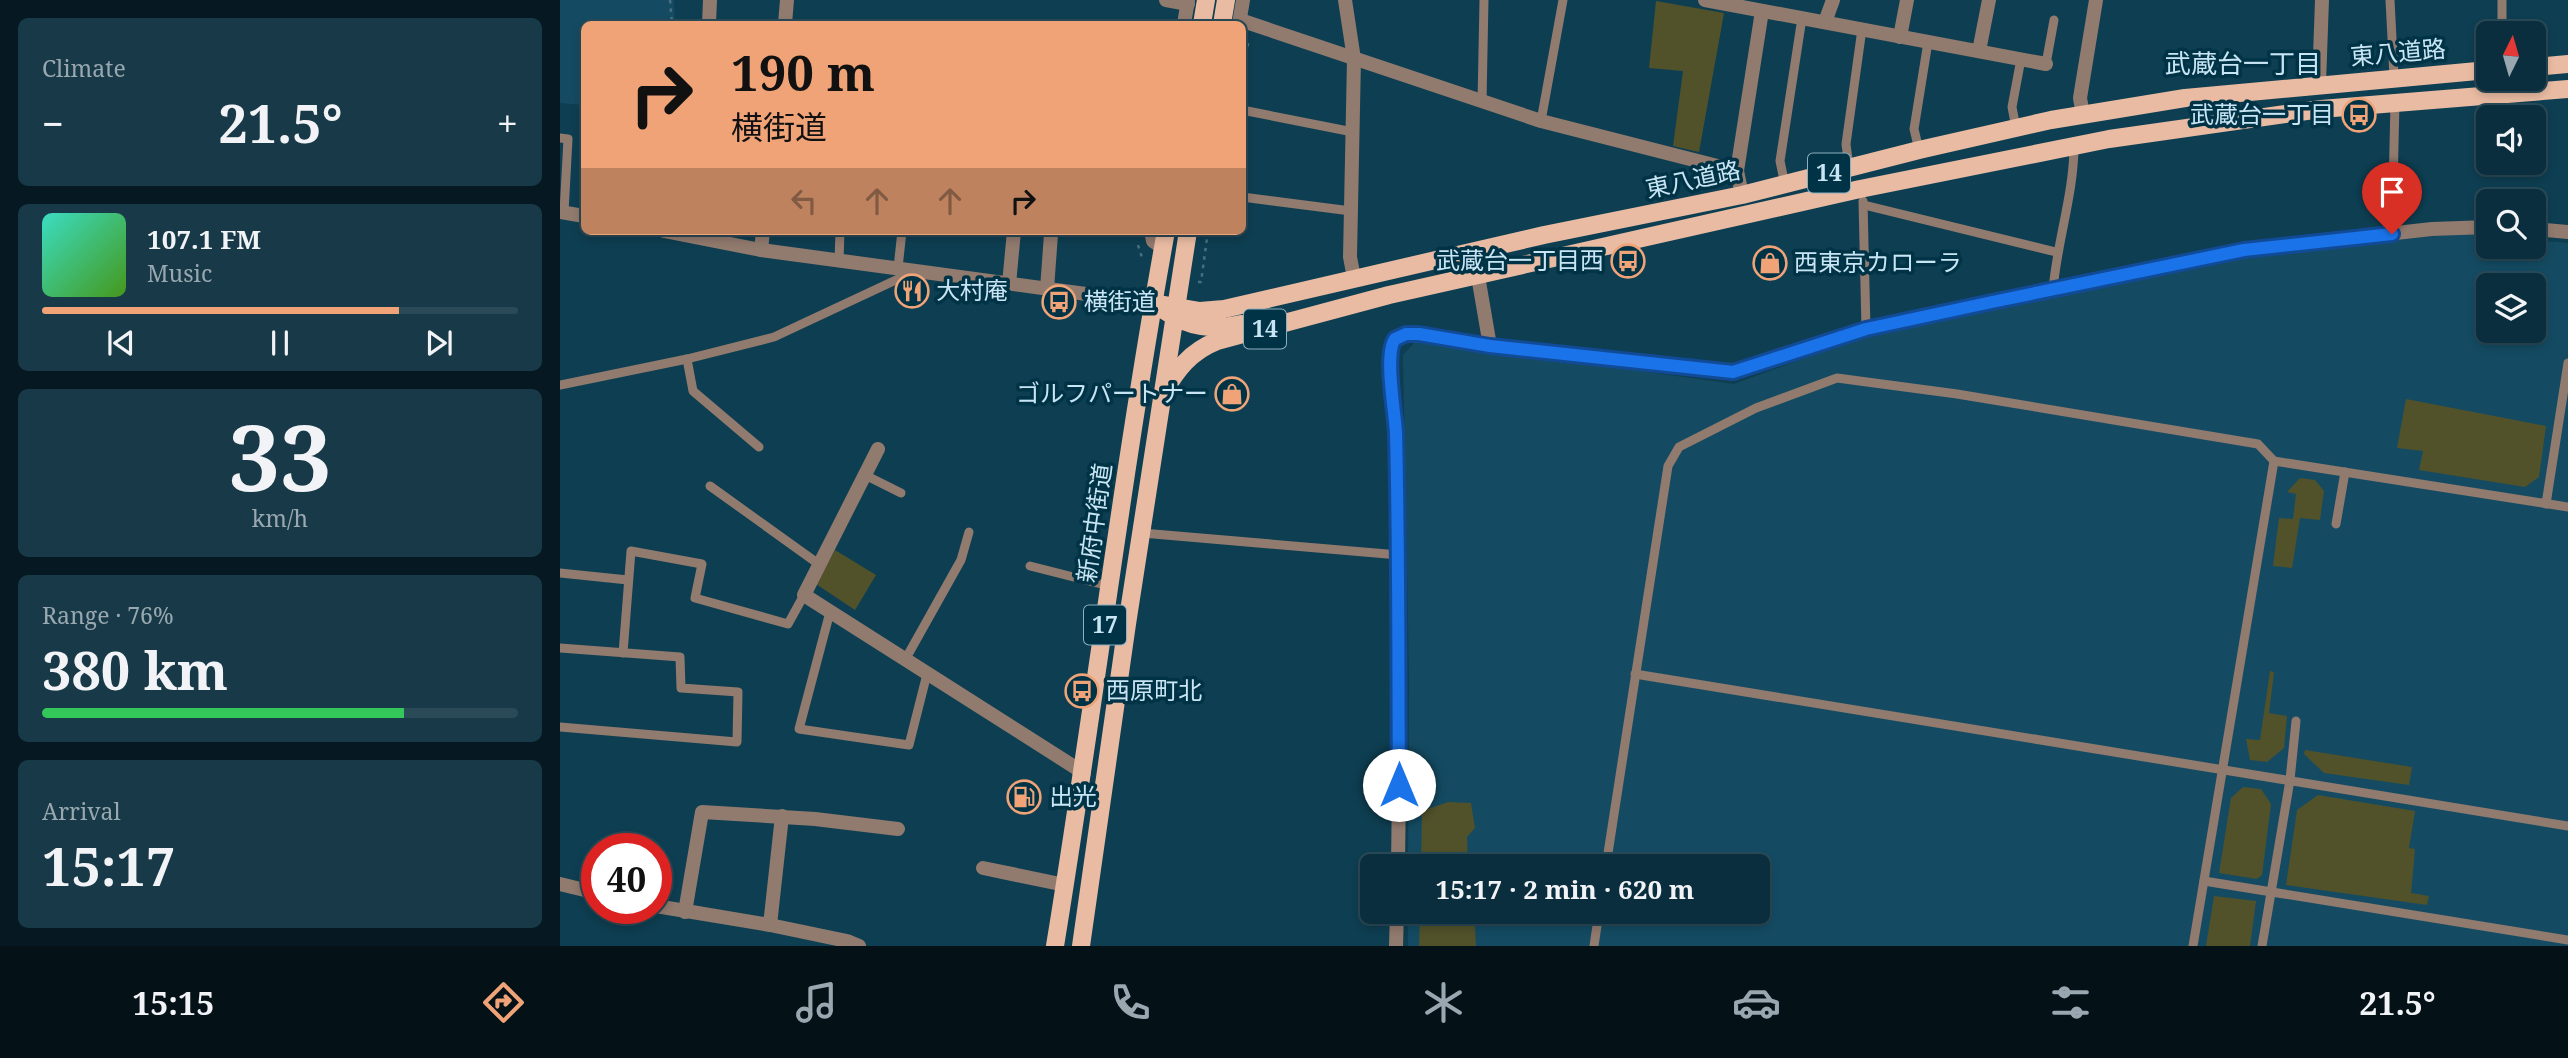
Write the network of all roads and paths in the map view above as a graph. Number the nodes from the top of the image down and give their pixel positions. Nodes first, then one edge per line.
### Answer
1 (670, 0) edge
2 (710, 0) edge
3 (787, 0) edge
4 (1166, 0) edge
5 (1206, 0) edge
6 (1226, 0) edge
7 (1243, 0) edge
8 (1345, 0) edge
9 (1485, 0) edge
10 (1563, 0) edge
11 (1705, 0) edge
12 (1791, 0) edge
13 (1833, 0) edge
14 (1908, 0) edge
15 (1989, 0) edge
16 (2096, 0) edge
17 (2322, 0) edge
18 (2390, 0) edge
19 (2502, 0) edge
20 (1188, 2) edge
21 (1762, 11) junction
22 (1795, 17) junction
23 (2054, 20) dead end
24 (672, 21) edge
25 (709, 21) edge
26 (785, 21) edge
27 (1185, 21) edge
28 (1202, 21) edge
29 (1233, 21) edge
30 (1235, 21) edge
31 (2502, 21) edge
32 (1825, 22) junction
33 (1246, 27) edge
34 (1862, 29) junction
35 (1900, 37) junction
36 (1928, 42) junction
37 (1979, 51) junction
38 (1354, 59) junction
39 (2021, 59) junction
40 (2046, 64) joint
41 (2568, 64) edge
42 (2546, 66) edge
43 (2476, 71) edge
44 (2394, 77) junction
45 (2319, 84) junction
46 (2568, 89) edge
47 (1482, 102) junction
48 (2395, 102) junction
49 (2123, 108) junction
50 (1246, 111) edge
51 (2083, 115) junction
52 (2270, 116) junction
53 (1541, 121) junction
54 (2017, 128) junction
55 (1353, 132) junction
56 (560, 138) edge
57 (2074, 145) junction
58 (1919, 152) junction
59 (2034, 154) junction
60 (1849, 167) junction
61 (1737, 171) junction
62 (1785, 185) junction
63 (1742, 195) junction
64 (1862, 197) junction
65 (1246, 198) edge
66 (1351, 211) junction
67 (562, 212) edge
68 (581, 215) edge
69 (2476, 228) edge
70 (2546, 230) edge
71 (2568, 232) edge
72 (2392, 234) junction
73 (699, 235) edge
74 (763, 235) edge
75 (840, 235) edge
76 (902, 235) edge
77 (1014, 235) edge
78 (1051, 235) edge
79 (1145, 235) edge
80 (1187, 235) edge
81 (1207, 235) edge
82 (1165, 240) edge
83 (761, 250) junction
84 (2056, 252) junction
85 (839, 261) junction
86 (1142, 265) dead end
87 (898, 268) junction
88 (915, 270) junction
89 (1478, 276) junction
90 (1354, 278) junction
91 (1201, 282) dead end
92 (1009, 284) junction
93 (1047, 289) junction
94 (2053, 290) junction
95 (1389, 295) junction
96 (1153, 303) junction
97 (1175, 313) junction
98 (1866, 329) junction
99 (1490, 346) junction
100 (687, 359) junction
101 (2568, 363) edge
102 (560, 385) edge
103 (1163, 394) junction
104 (759, 447) dead end
105 (878, 449) dead end
106 (2274, 461) junction
107 (2345, 472) junction
108 (865, 475) junction
109 (710, 486) dead end
110 (901, 493) dead end
111 (2546, 503) junction
112 (2568, 507) edge
113 (2336, 524) dead end
114 (969, 532) dead end
115 (1142, 533) junction
116 (1399, 555) junction
117 (820, 565) junction
118 (1030, 566) dead end
119 (560, 573) edge
120 (628, 580) junction
121 (1110, 586) junction
122 (804, 595) junction
123 (830, 612) junction
124 (560, 648) edge
125 (623, 653) junction
126 (905, 660) junction
127 (927, 674) junction
128 (1635, 674) junction
129 (2296, 721) dead end
130 (560, 727) edge
131 (2223, 769) junction
132 (1084, 773) junction
133 (2290, 780) junction
134 (782, 816) junction
135 (2568, 826) edge
136 (898, 829) dead end
137 (1096, 838) junction
138 (1398, 854) edge
139 (1608, 854) edge
140 (983, 868) dead end
141 (2204, 881) junction
142 (560, 884) edge
143 (1065, 885) junction
144 (581, 889) edge
145 (2271, 892) junction
146 (672, 909) edge
147 (685, 912) junction
148 (1060, 917) junction
149 (1397, 924) edge
150 (1597, 924) edge
151 (770, 925) junction
152 (2568, 940) edge
153 (859, 946) edge
154 (1055, 946) edge
155 (1081, 946) edge
156 (1396, 946) edge
157 (1594, 946) edge
158 (2193, 946) edge
159 (2262, 946) edge

1 - 24 path
2 - 25 street
3 - 26 street
4 - 20 street
5 - 28 main road
6 - 29 main road
7 - 30 street
8 - 38 street
9 - 47 lane
10 - 53 lane
11 - 21 street
12 - 22 street
13 - 32 street
14 - 35 street
15 - 37 street
16 - 51 street
17 - 45 street
18 - 44 lane
19 - 31 lane
20 - 27 street
21 - 22 street
21 - 61 street
22 - 32 street
22 - 62 lane
23 - 40 lane
32 - 34 street
33 - 38 street
34 - 35 street
34 - 60 lane
35 - 36 street
36 - 37 street
36 - 58 lane
37 - 39 street
38 - 47 street
38 - 55 street
39 - 40 street
39 - 54 lane
41 - 42 main road
43 - 44 main road, 東八道路 / 14
44 - 45 main road, 東八道路 / 14
45 - 49 main road, 東八道路 / 14
46 - 48 main road, 東八道路 / 14
47 - 53 street
48 - 52 main road, 東八道路 / 14
48 - 72 lane
49 - 51 main road, 東八道路 / 14
49 - 52 main road
50 - 55 lane
51 - 54 main road, 東八道路 / 14
52 - 57 main road, 東八道路 / 14
53 - 61 street
54 - 58 main road, 東八道路 / 14
55 - 66 street
56 - 67 lane
57 - 59 main road, 東八道路 / 14
57 - 84 lane
58 - 59 main road
58 - 60 main road, 東八道路 / 14
59 - 64 main road, 東八道路 / 14
60 - 62 main road, 東八道路 / 14
61 - 63 street
62 - 63 main road, 東八道路 / 14
63 - 90 main road, 東八道路 / 14
64 - 84 lane
64 - 89 main road, 東八道路 / 14
64 - 98 lane
65 - 66 lane
66 - 90 street
67 - 68 street
69 - 72 street
70 - 71 street
72 - 94 street
73 - 83 street
74 - 83 street
75 - 85 lane
76 - 87 lane
77 - 92 street
78 - 93 street
79 - 82 street
79 - 86 path
80 - 97 main road, 新府中街道 / 17
81 - 91 path
82 - 96 main road, 新府中街道 / 17
83 - 85 street
84 - 94 lane
85 - 87 street
87 - 88 street
88 - 92 street
88 - 100 lane
89 - 95 main road, 東八道路 / 14
89 - 99 street
90 - 97 main road, 東八道路 / 14
92 - 93 street
93 - 96 street
94 - 98 street
95 - 97 main road, 東八道路 / 14
95 - 103 main road, 東八道路 / 14
96 - 97 main road, 東八道路 / 14
96 - 121 main road, 新府中街道 / 17
97 - 103 main road, 新府中街道 / 17
98 - 99 street
99 - 116 street
100 - 102 lane
100 - 104 lane
101 - 111 lane
103 - 115 main road, 新府中街道 / 17
105 - 108 street
106 - 107 lane
106 - 128 lane
106 - 131 lane
107 - 111 lane
107 - 113 lane
108 - 110 lane
108 - 117 street
109 - 117 lane
111 - 112 lane
114 - 126 lane
115 - 116 lane
115 - 137 main road, 新府中街道 / 17
116 - 138 street
117 - 122 street
118 - 121 lane
119 - 120 lane
120 - 122 lane
120 - 125 lane
121 - 132 main road, 新府中街道 / 17
122 - 123 street
123 - 126 street
123 - 127 lane
124 - 125 lane
125 - 130 lane
126 - 127 street
127 - 132 street
128 - 131 lane
128 - 139 lane
129 - 133 lane
131 - 133 lane
131 - 141 lane
132 - 143 main road, 新府中街道 / 17
133 - 135 lane
133 - 145 lane
134 - 136 street
134 - 147 street
134 - 151 street
137 - 148 main road
137 - 155 main road, 新府中街道 / 17
140 - 143 street
141 - 145 lane
141 - 158 lane
142 - 144 street
143 - 148 main road, 新府中街道 / 17
145 - 152 lane
145 - 159 lane
146 - 147 street
147 - 151 street
148 - 154 main road, 新府中街道 / 17
149 - 156 street
150 - 157 lane
151 - 153 street

